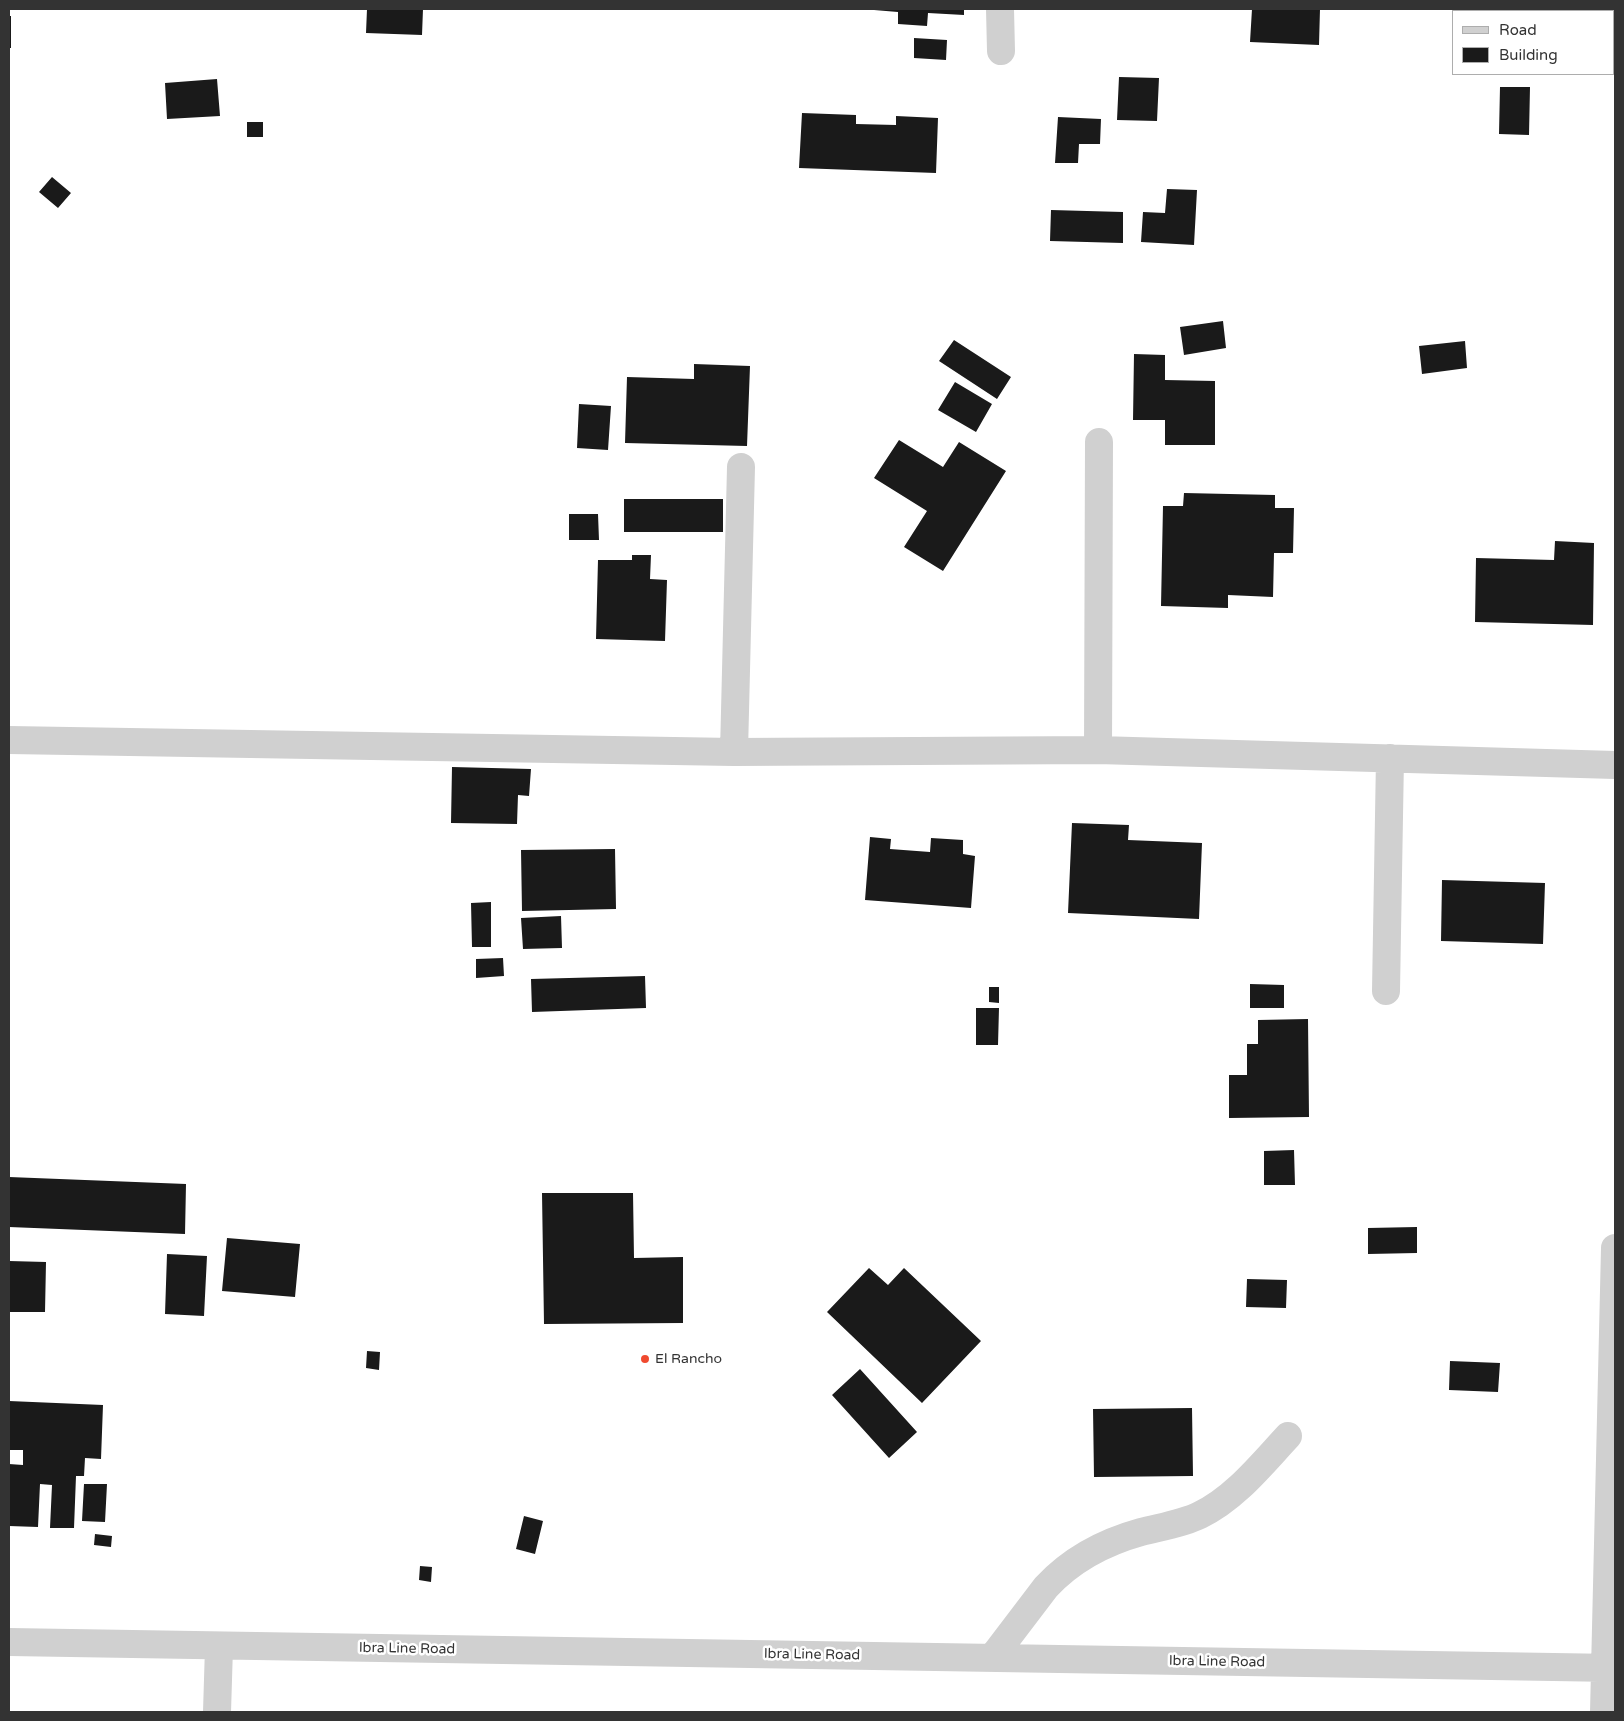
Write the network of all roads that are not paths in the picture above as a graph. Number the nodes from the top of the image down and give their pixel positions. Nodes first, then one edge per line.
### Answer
1 (1000, 9) edge
2 (1001, 51) dead end
3 (1100, 442) dead end
4 (741, 467) dead end
5 (9, 740) edge
6 (1098, 750) junction
7 (734, 752) junction
8 (1390, 758) junction
9 (1615, 765) edge
10 (1386, 991) dead end
11 (1615, 1248) edge
12 (1288, 1436) dead end
13 (9, 1642) edge
14 (219, 1646) junction
15 (992, 1658) junction
16 (1610, 1668) edge
17 (217, 1712) edge
18 (1604, 1712) edge

1 - 2 street
3 - 6 street
4 - 7 street
5 - 7 street
6 - 7 street
6 - 8 street
8 - 9 street
8 - 10 street
11 - 16 street
12 - 15 street
13 - 14 street, Ibra Line Road
14 - 15 street, Ibra Line Road
14 - 17 street
15 - 16 street, Ibra Line Road
16 - 18 street

